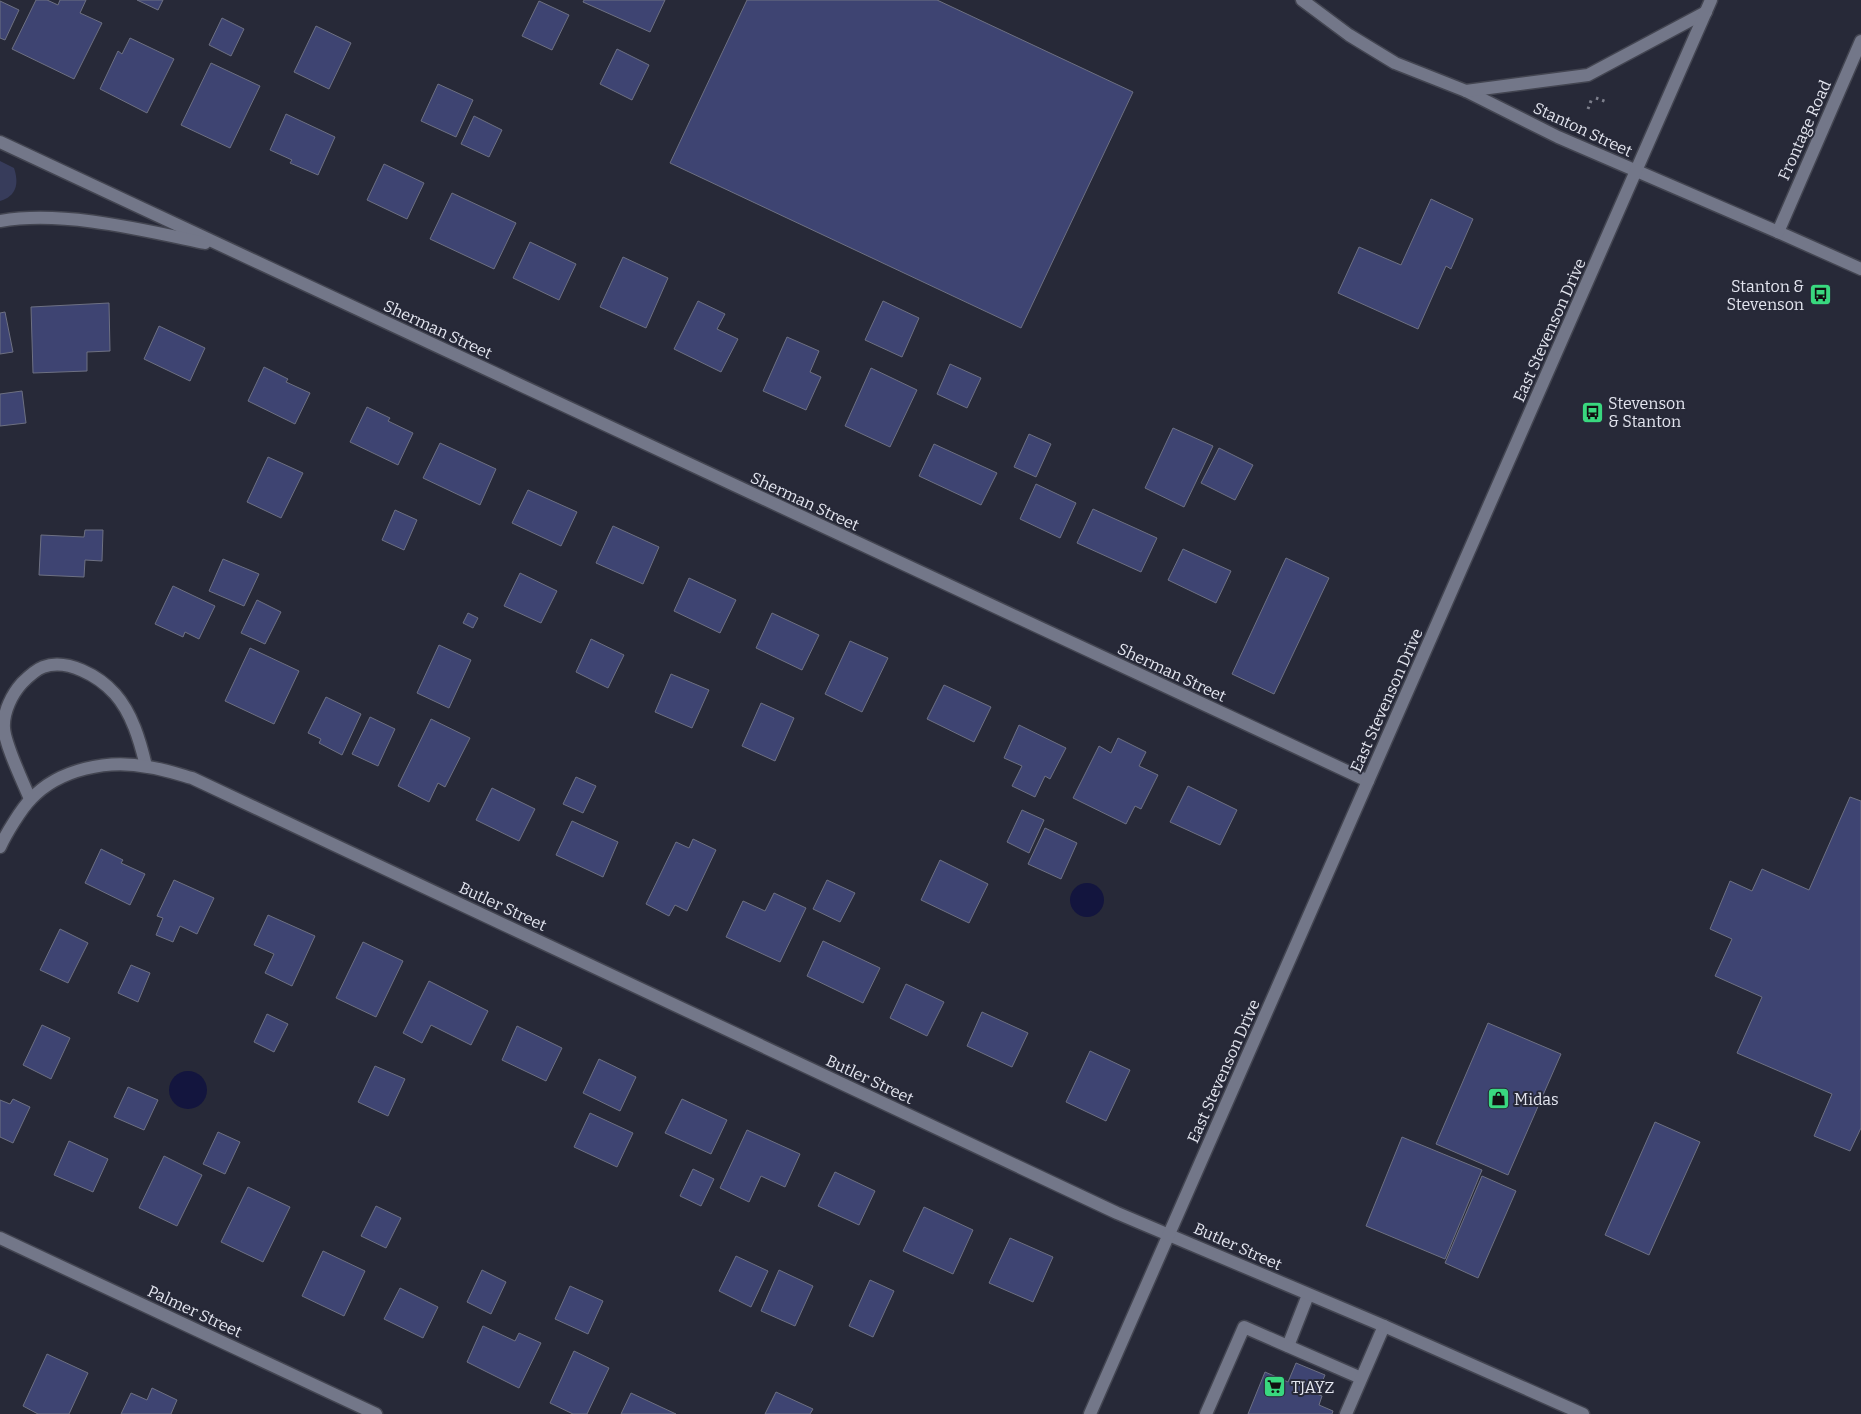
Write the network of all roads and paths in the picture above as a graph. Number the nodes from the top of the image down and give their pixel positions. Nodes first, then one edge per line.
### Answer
1 (1302, 0) edge
2 (1708, 6) edge
3 (1861, 41) edge
4 (1466, 91) junction
5 (1607, 102) dead end
6 (1588, 109) dead end
7 (0, 142) edge
8 (1637, 171) junction
9 (0, 221) edge
10 (1778, 232) junction
11 (228, 248) junction
12 (1861, 269) edge
13 (146, 766) junction
14 (1368, 781) junction
15 (30, 799) junction
16 (0, 847) edge
17 (1169, 1234) junction
18 (0, 1238) edge
19 (1308, 1295) junction
20 (1384, 1326) junction
21 (1288, 1346) junction
22 (1361, 1378) junction
23 (376, 1414) edge
24 (1090, 1414) edge
25 (1206, 1414) edge
26 (1346, 1414) edge
27 (1583, 1414) edge

1 - 4 street, Stanton Street
2 - 4 street
2 - 8 street, East Stevenson Drive
3 - 10 street, Frontage Road
4 - 8 street, Stanton Street
5 - 6 path
7 - 11 street, Sherman Street
8 - 10 street, Stanton Street
8 - 14 street, East Stevenson Drive
9 - 11 street, Sherman Street
10 - 12 street, Stanton Street
11 - 14 street, Sherman Street
13 - 15 street, Butler Street
13 - 15 street
13 - 17 street, Butler Street
14 - 17 street, East Stevenson Drive
15 - 16 street, Butler Street
17 - 19 street, Butler Street
17 - 24 street, East Stevenson Drive
18 - 23 street, Palmer Street
19 - 20 street, Butler Street
19 - 21 street
20 - 22 street
20 - 27 street, Butler Street
21 - 22 street
21 - 25 street
22 - 26 street

